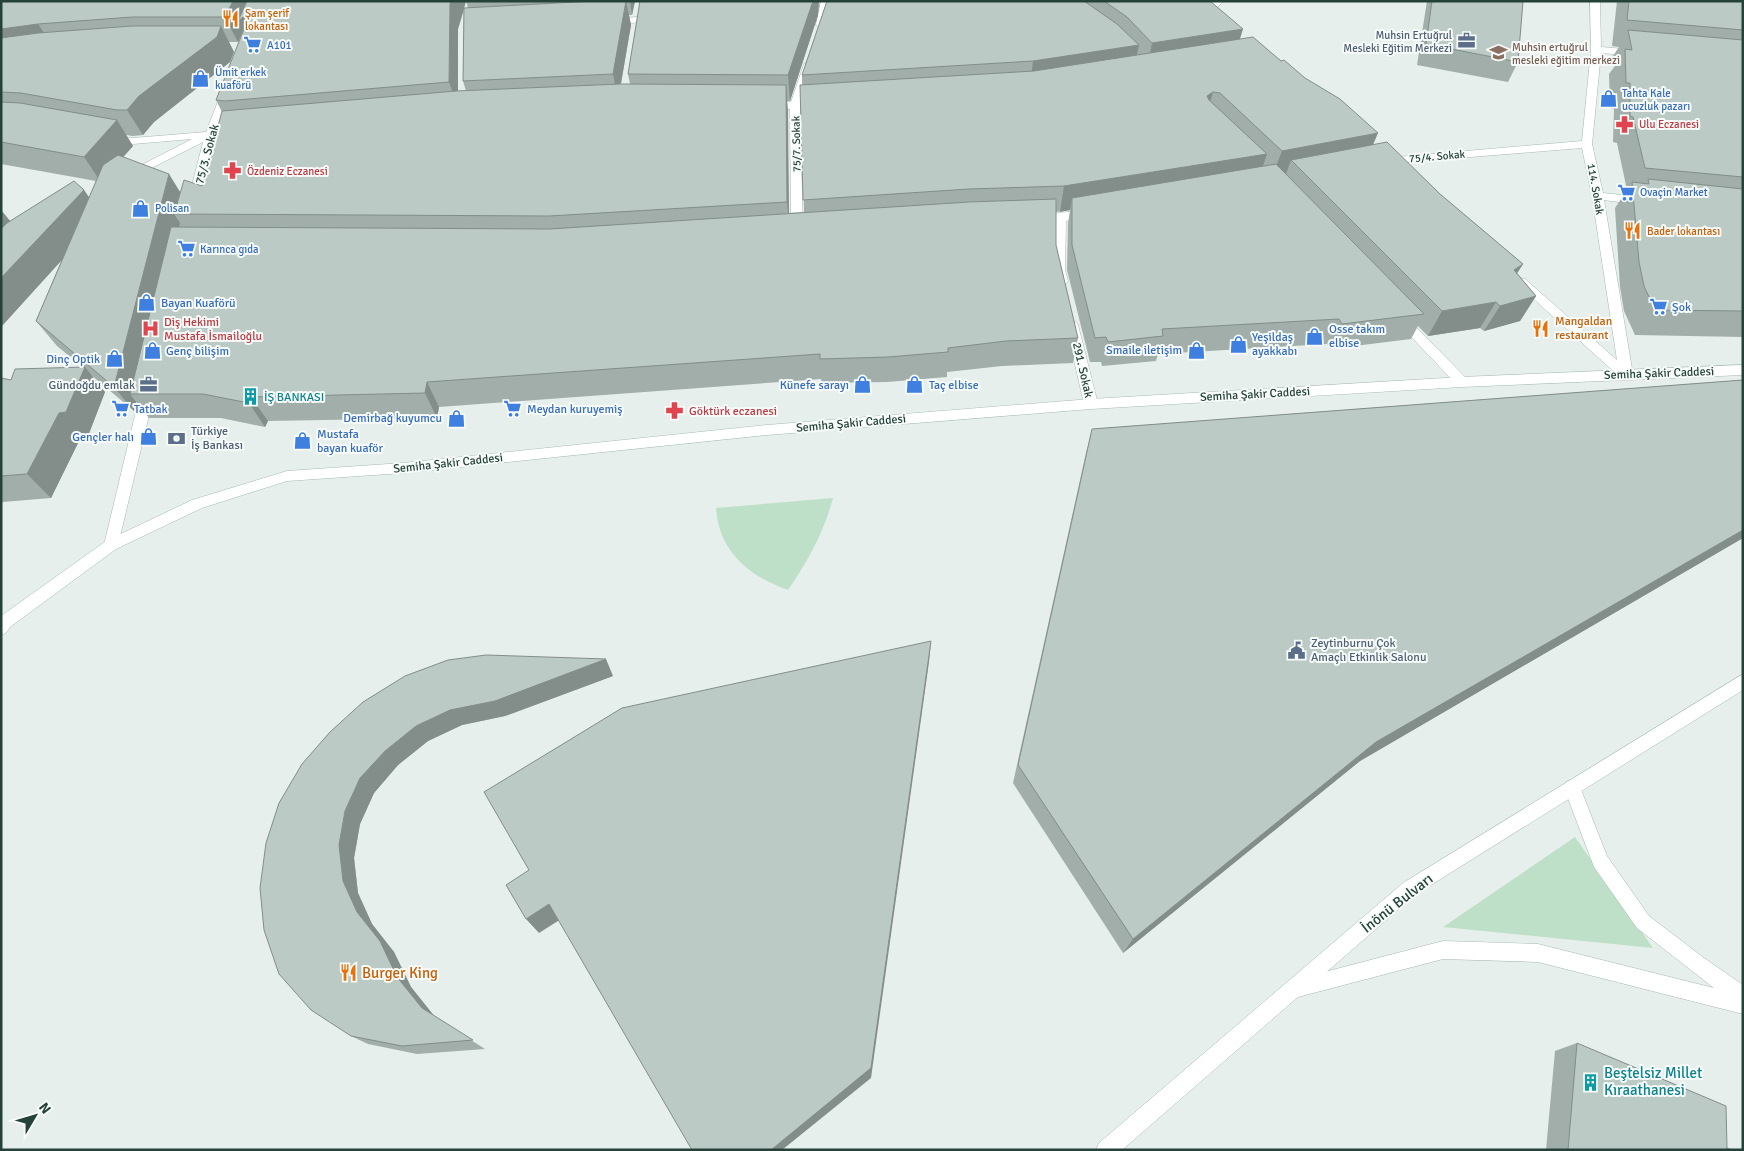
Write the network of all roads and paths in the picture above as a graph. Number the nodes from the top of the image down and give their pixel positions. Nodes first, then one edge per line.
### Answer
1 (826, 1) edge
2 (1218, 1) edge
3 (1595, 1) edge
4 (1208, 13) edge
5 (639, 20) edge
6 (600, 22) edge
7 (819, 33) edge
8 (1596, 50) junction
9 (813, 51) edge
10 (1645, 54) edge
11 (230, 82) edge
12 (832, 104) edge
13 (755, 106) edge
14 (795, 106) junction
15 (250, 130) edge
16 (96, 134) edge
17 (211, 134) junction
18 (1587, 144) junction
19 (1398, 174) edge
20 (122, 181) edge
21 (1598, 196) junction
22 (1656, 202) edge
23 (1099, 211) edge
24 (190, 217) edge
25 (1060, 218) junction
26 (1023, 219) edge
27 (797, 232) edge
28 (1508, 271) edge
29 (1064, 290) edge
30 (1068, 309) edge
31 (1393, 311) edge
32 (1743, 370) edge
33 (1626, 375) junction
34 (150, 381) edge
35 (1462, 382) junction
36 (1091, 404) junction
37 (111, 545) junction
38 (1, 628) edge
39 (1743, 681) edge
40 (1572, 788) junction
41 (1292, 989) junction
42 (1743, 997) edge
43 (1743, 1005) edge
44 (1106, 1150) edge

1 - 7 street
2 - 4 street
3 - 8 street, 114. Sokak
5 - 6 street
8 - 10 street
8 - 18 street, 114. Sokak
9 - 14 street, 75/7. Sokak
11 - 17 street, 75/3. Sokak
12 - 14 street
13 - 14 street
14 - 27 street, 75/7. Sokak
15 - 17 street
16 - 17 street
17 - 20 street
17 - 24 street, 75/3. Sokak
18 - 19 street, 75/4. Sokak
18 - 21 street, 114. Sokak
21 - 22 street
21 - 33 street, 114. Sokak
23 - 25 street
25 - 26 street
25 - 29 street
28 - 33 street
30 - 36 street, 291. Sokak
31 - 35 street
32 - 33 street, Semiha Şakir Caddesi
33 - 35 street, Semiha Şakir Caddesi
34 - 37 street
35 - 36 street, Semiha Şakir Caddesi
36 - 37 street, Semiha Şakir Caddesi
37 - 38 street, Semiha Şakir Caddesi
39 - 40 street, İnönü Bulvarı
40 - 41 street, İnönü Bulvarı
40 - 42 street
41 - 43 street
41 - 44 street, İnönü Bulvarı

